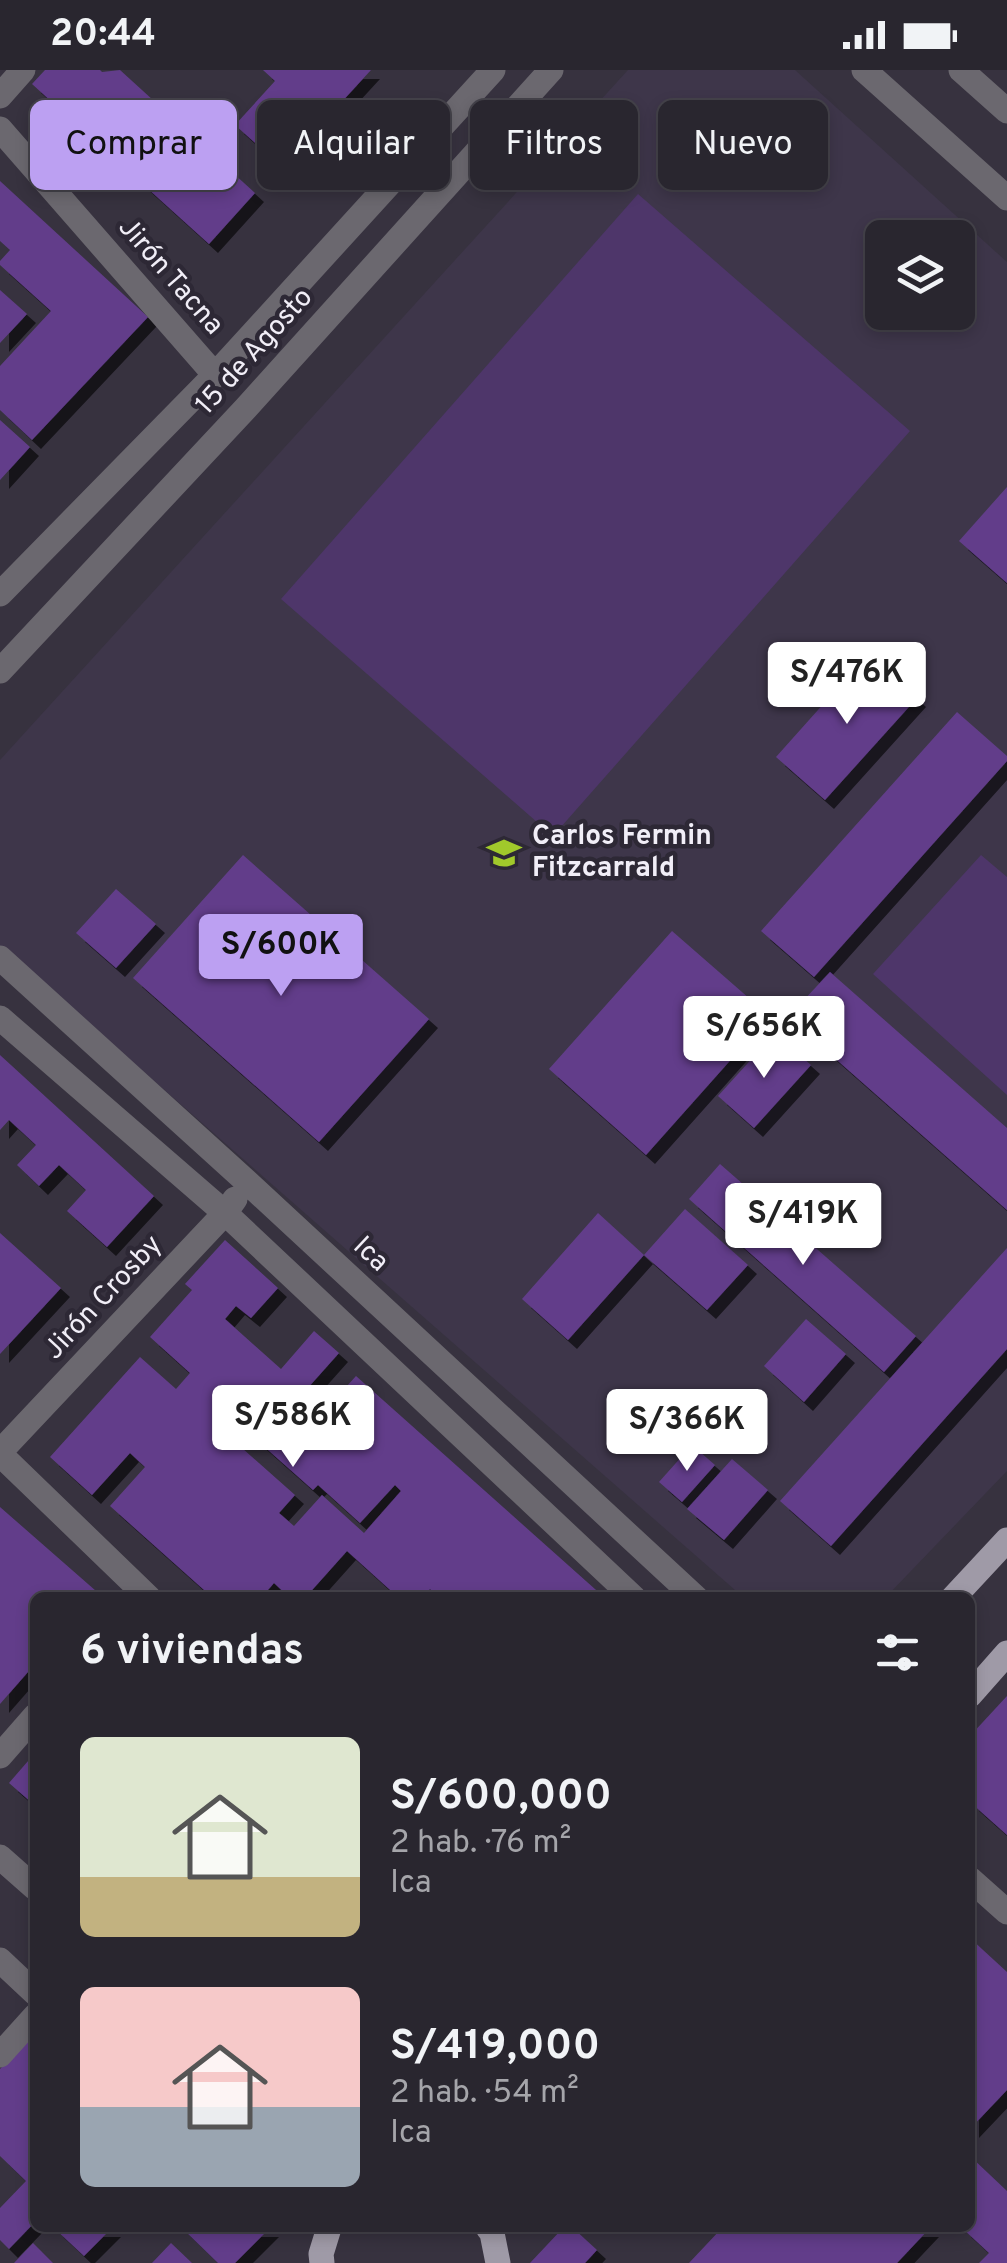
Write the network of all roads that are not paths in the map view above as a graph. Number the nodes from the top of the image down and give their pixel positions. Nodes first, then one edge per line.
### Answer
1 (23, 70) edge
2 (493, 70) edge
3 (551, 70) edge
4 (864, 70) edge
5 (962, 70) edge
6 (0, 96) edge
7 (1007, 111) edge
8 (0, 129) edge
9 (1007, 198) edge
10 (215, 375) junction
11 (0, 594) edge
12 (0, 671) edge
13 (0, 958) edge
14 (0, 1018) edge
15 (247, 1182) junction
16 (225, 1214) junction
17 (0, 1453) edge
18 (1007, 1540) edge
19 (141, 1592) edge
20 (628, 1592) edge
21 (690, 1592) edge
22 (959, 1592) edge
23 (1007, 1654) edge
24 (975, 1689) edge
25 (30, 1722) edge
26 (0, 1756) edge
27 (0, 1857) edge
28 (975, 1883) edge
29 (30, 1884) edge
30 (1007, 1912) edge
31 (0, 1960) edge
32 (30, 1987) edge
33 (30, 2022) edge
34 (0, 2055) edge
35 (328, 2232) edge
36 (493, 2232) edge
37 (322, 2263) edge
38 (498, 2263) edge

1 - 6 street
2 - 10 street, 15 de Agosto
3 - 12 street, 15 de Agosto
4 - 9 street
5 - 7 street
8 - 10 street, Jirón Tacna
10 - 11 street, 15 de Agosto
13 - 15 street, Ica
14 - 16 street
15 - 16 street, Jirón Crosby
15 - 21 street, Ica
16 - 17 street, Jirón Crosby
16 - 20 street
17 - 19 street
18 - 22 main road
23 - 24 main road
25 - 26 street
27 - 29 street
28 - 30 street
31 - 32 street
33 - 34 street
35 - 37 main road
36 - 38 main road

